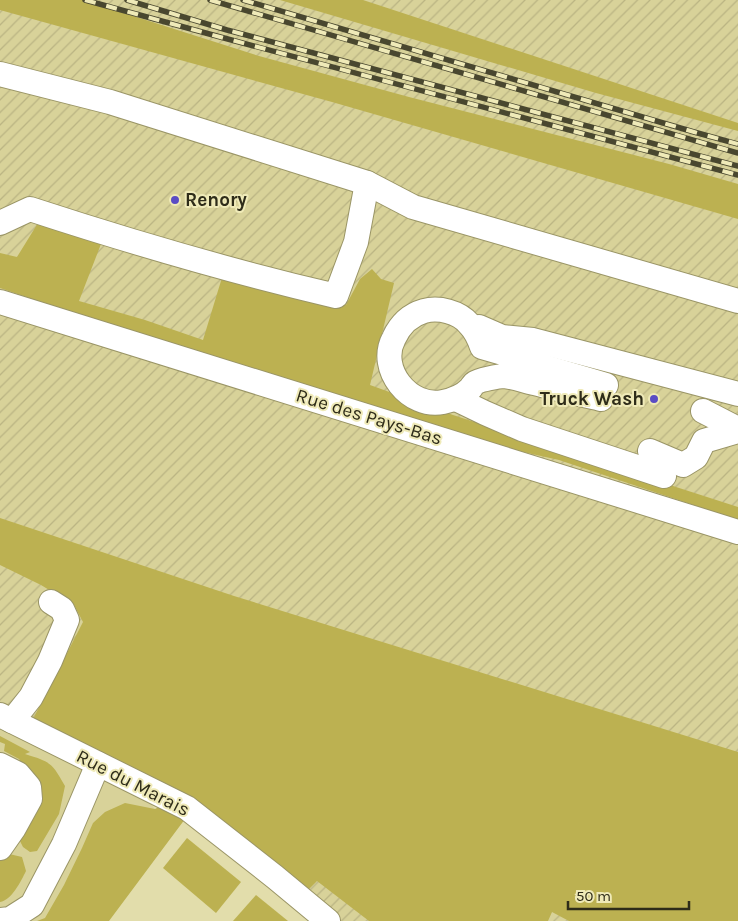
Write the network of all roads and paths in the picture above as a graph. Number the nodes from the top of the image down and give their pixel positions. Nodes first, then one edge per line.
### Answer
1 (0, 74) edge
2 (367, 183) junction
3 (0, 223) edge
4 (738, 301) edge
5 (0, 302) edge
6 (468, 322) junction
7 (738, 394) edge
8 (456, 399) junction
9 (703, 411) dead end
10 (738, 430) edge
11 (650, 451) dead end
12 (664, 476) dead end
13 (738, 532) edge
14 (51, 602) dead end
15 (6, 718) edge
16 (98, 764) junction
17 (0, 768) edge
18 (0, 773) edge
19 (0, 802) edge
20 (0, 818) edge
21 (0, 831) edge
22 (64, 844) junction
23 (0, 848) edge
24 (0, 907) edge
25 (0, 920) edge
26 (29, 921) edge
27 (328, 921) edge

1 - 2 street
2 - 3 street
2 - 4 street
5 - 13 street, Rue des Pays-Bas
6 - 7 street
6 - 8 street
6 - 8 street
8 - 12 street
9 - 10 street
10 - 11 street
14 - 15 street
15 - 16 street, Rue du Marais
16 - 22 street
16 - 27 street, Rue du Marais
17 - 20 street
17 - 21 street
17 - 23 street
18 - 19 street
22 - 24 street
22 - 25 street
22 - 26 street

